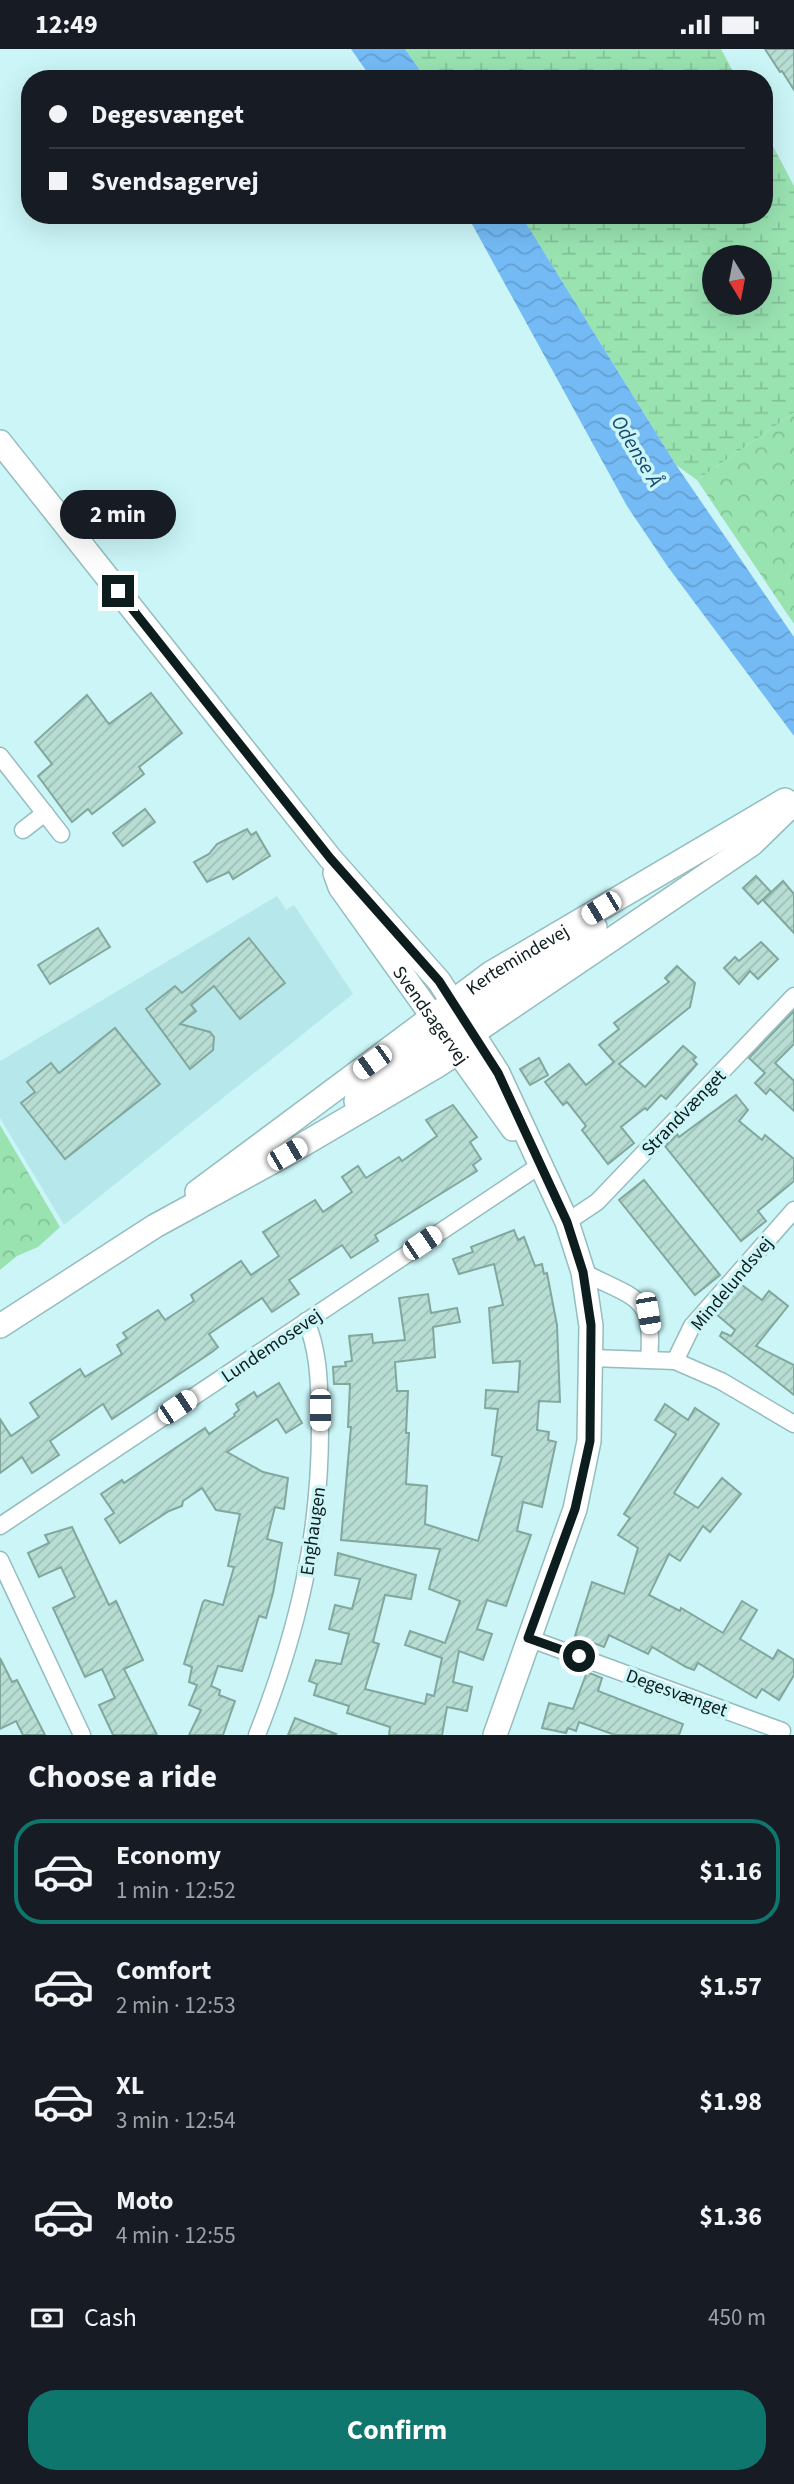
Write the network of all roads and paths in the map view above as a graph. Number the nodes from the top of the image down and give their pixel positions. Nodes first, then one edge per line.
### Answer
1 (1, 447) edge
2 (0, 756) edge
3 (794, 795) edge
4 (794, 803) edge
5 (45, 813) junction
6 (23, 830) dead end
7 (61, 834) dead end
8 (794, 996) edge
9 (454, 1026) junction
10 (541, 1164) junction
11 (794, 1210) edge
12 (567, 1222) junction
13 (155, 1226) junction
14 (583, 1272) junction
15 (306, 1321) junction
16 (0, 1326) edge
17 (593, 1358) junction
18 (649, 1359) junction
19 (675, 1361) junction
20 (794, 1424) edge
21 (0, 1526) edge
22 (0, 1560) edge
23 (528, 1638) junction
24 (82, 1735) edge
25 (257, 1735) edge
26 (495, 1735) edge
27 (780, 1735) edge

1 - 9 main road, Svendsagervej
2 - 5 street
3 - 9 main road, Kertemindevej
4 - 9 main road, Kertemindevej
5 - 6 street
5 - 7 street
8 - 12 street, Strandvænget
9 - 10 main road, Svendsagervej
9 - 13 main road, Kertemindevej
9 - 13 main road, Kertemindevej
10 - 12 main road, Svendsagervej
10 - 15 street, Lundemosevej
11 - 19 street, Mindelundsvej
12 - 14 main road, Svendsagervej
13 - 16 main road, Kertemindevej
14 - 17 main road, Svendsagervej
14 - 18 street
15 - 21 street, Lundemosevej
15 - 25 street, Enghaugen
17 - 18 street
17 - 23 main road, Svendsagervej
18 - 19 street
19 - 20 street
22 - 24 street
23 - 26 main road, Svendsagervej
23 - 27 street, Degesvænget

